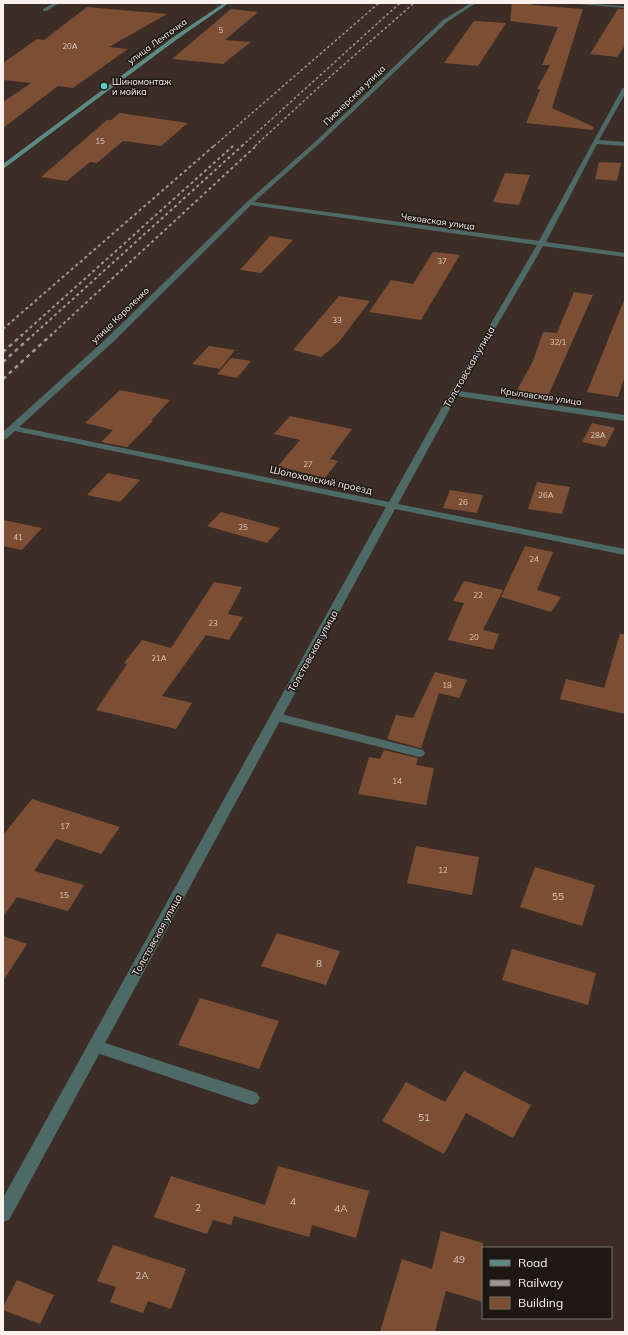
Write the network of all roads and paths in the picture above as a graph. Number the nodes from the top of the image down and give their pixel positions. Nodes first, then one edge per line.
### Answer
1 (57, 3) edge
2 (227, 3) edge
3 (474, 3) edge
4 (577, 3) edge
5 (625, 7) edge
6 (45, 10) dead end
7 (625, 89) edge
8 (594, 142) junction
9 (625, 144) edge
10 (3, 167) edge
11 (249, 203) junction
12 (541, 244) junction
13 (625, 255) edge
14 (454, 393) junction
15 (625, 418) edge
16 (12, 428) junction
17 (3, 437) edge
18 (393, 506) junction
19 (625, 552) edge
20 (277, 717) junction
21 (419, 753) dead end
22 (96, 1046) junction
23 (252, 1098) dead end
24 (3, 1214) edge

1 - 6 street
2 - 10 main road, улица Ленточка
3 - 11 street, Пионерская улица
4 - 5 street
7 - 8 street, Толстовская улица
8 - 9 street
8 - 12 street, Толстовская улица
11 - 12 street, Чеховская улица
11 - 16 street, улица Короленко
12 - 13 street, Чеховская улица
12 - 14 street, Толстовская улица
14 - 15 street, Крыловская улица
14 - 18 street, Толстовская улица
16 - 17 street, улица Короленко
16 - 18 street, Шолоховский проезд
18 - 19 street, Шолоховский проезд
18 - 20 street, Толстовская улица
20 - 21 street
20 - 22 street, Толстовская улица
22 - 23 street
22 - 24 street, Толстовская улица

